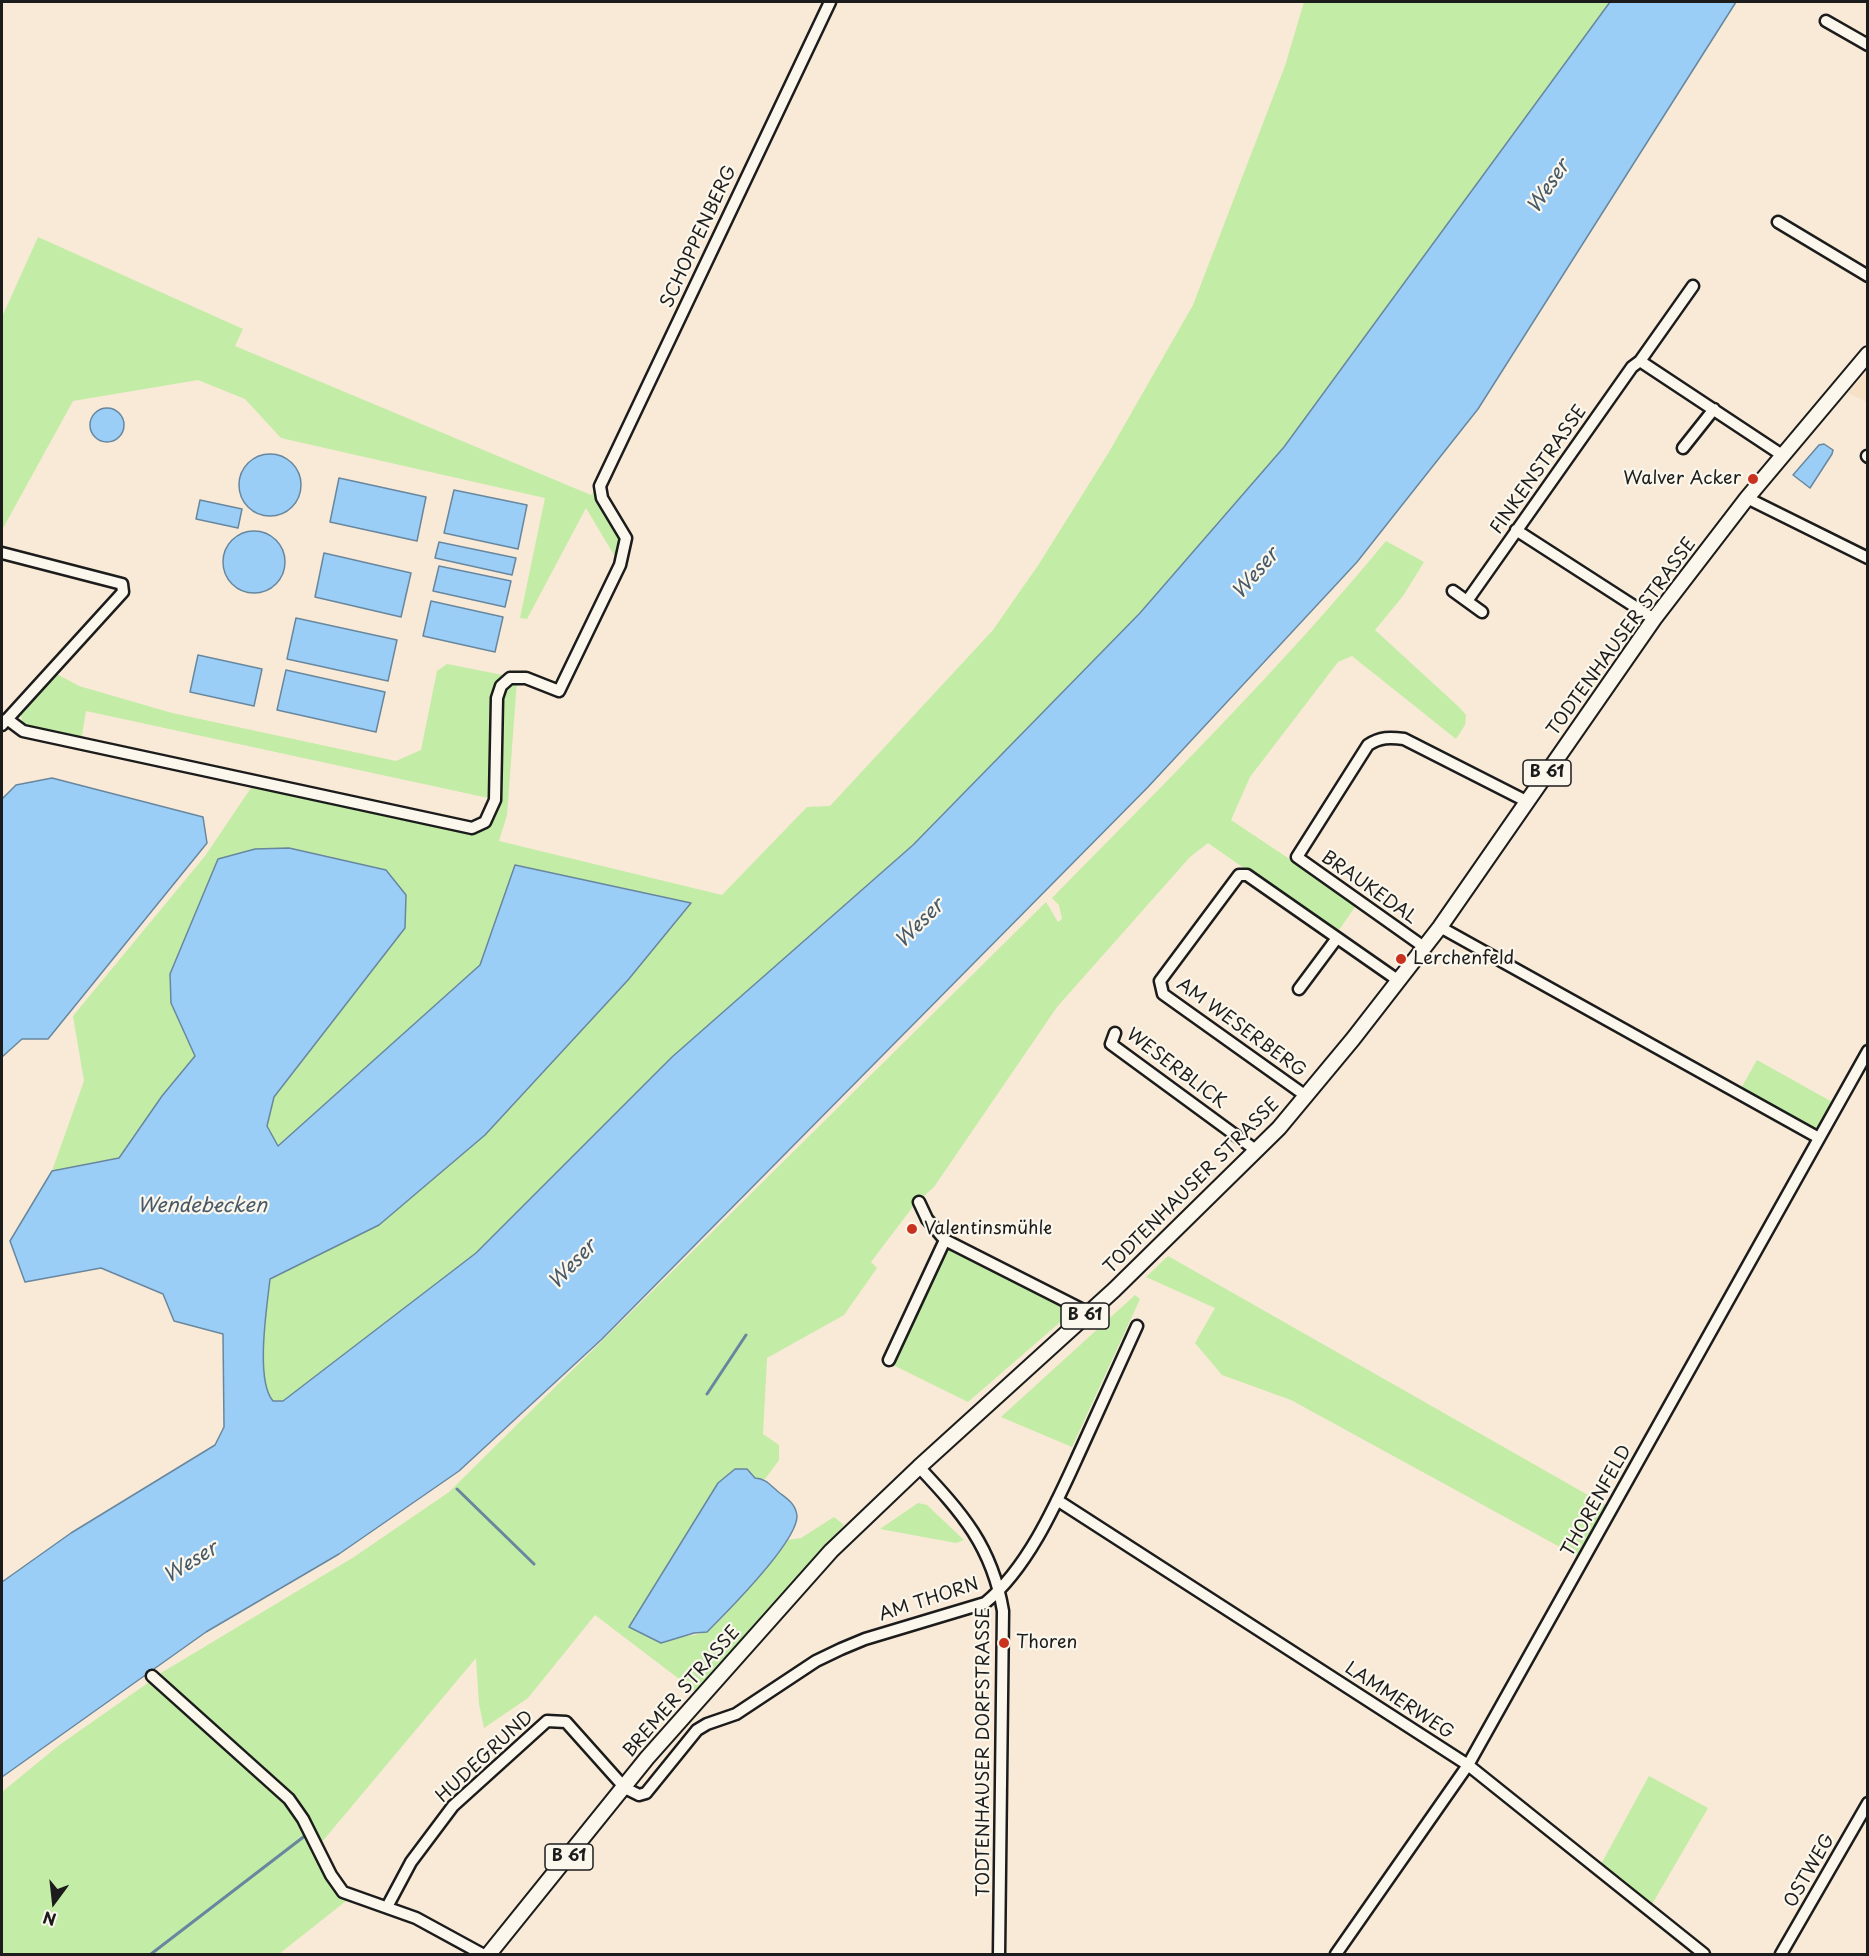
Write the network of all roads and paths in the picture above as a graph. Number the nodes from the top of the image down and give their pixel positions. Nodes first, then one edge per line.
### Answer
1 (830, 2) edge
2 (1826, 21) dead end
3 (1868, 45) edge
4 (1778, 222) dead end
5 (1868, 276) edge
6 (1693, 286) dead end
7 (1868, 354) edge
8 (1640, 361) junction
9 (1714, 409) junction
10 (1683, 448) dead end
11 (1782, 455) junction
12 (1747, 498) junction
13 (1516, 530) junction
14 (2, 553) edge
15 (1868, 558) edge
16 (1453, 591) dead end
17 (1467, 601) junction
18 (1482, 612) dead end
19 (1654, 619) junction
20 (4, 722) edge
21 (1528, 802) junction
22 (1440, 927) junction
23 (1337, 938) junction
24 (1424, 947) junction
25 (1398, 981) junction
26 (1299, 988) dead end
27 (1115, 1033) dead end
28 (1868, 1051) edge
29 (1306, 1096) junction
30 (1819, 1138) junction
31 (1257, 1151) junction
32 (919, 1202) dead end
33 (945, 1239) junction
34 (1089, 1313) junction
35 (1137, 1326) dead end
36 (888, 1360) dead end
37 (919, 1467) junction
38 (1057, 1500) junction
39 (1000, 1591) junction
40 (152, 1676) dead end
41 (1468, 1765) junction
42 (625, 1788) junction
43 (1868, 1803) edge
44 (387, 1907) junction
45 (483, 1954) edge
46 (489, 1954) edge
47 (999, 1954) edge
48 (1336, 1954) edge
49 (1704, 1954) edge
50 (1781, 1954) edge

1 - 20 street, SCHOPPENBERG
2 - 3 street
4 - 5 street
6 - 8 street, FINKENSTRASSE
7 - 11 main road, TODTENHAUSER STRASSE / B 61
8 - 9 street
8 - 13 street, FINKENSTRASSE
9 - 10 street
9 - 11 street
11 - 12 main road, TODTENHAUSER STRASSE / B 61
12 - 15 street
12 - 19 main road, TODTENHAUSER STRASSE / B 61
13 - 17 street, FINKENSTRASSE
13 - 19 street
14 - 20 street
16 - 17 street
17 - 18 street
19 - 21 main road, TODTENHAUSER STRASSE / B 61
21 - 22 main road, TODTENHAUSER STRASSE / B 61
21 - 24 street, BRAUKEDAL
22 - 24 main road, TODTENHAUSER STRASSE / B 61
22 - 30 street
23 - 25 street
23 - 26 street
23 - 29 street, AM WESERBERG
24 - 25 main road, TODTENHAUSER STRASSE / B 61
25 - 29 main road, TODTENHAUSER STRASSE / B 61
27 - 31 street, WESERBLICK
28 - 30 street, THORENFELD
29 - 31 main road, TODTENHAUSER STRASSE / B 61
30 - 41 street, THORENFELD
31 - 34 main road, TODTENHAUSER STRASSE / B 61
32 - 33 street
33 - 34 street
33 - 36 street
34 - 37 main road, TODTENHAUSER STRASSE / B 61
35 - 38 street, AM THORN
37 - 39 street, TODTENHAUSER DORFSTRASSE
37 - 42 main road, BREMER STRASSE / B 61
38 - 39 street, AM THORN
38 - 41 street, LAMMERWEG
39 - 42 street, AM THORN
39 - 47 street, TODTENHAUSER DORFSTRASSE
40 - 44 street
41 - 48 street, THORENFELD
41 - 49 street, LAMMERWEG
42 - 44 street, HUDEGRUND
42 - 46 main road, BREMER STRASSE / B 61
43 - 50 street, OSTWEG
44 - 45 street

